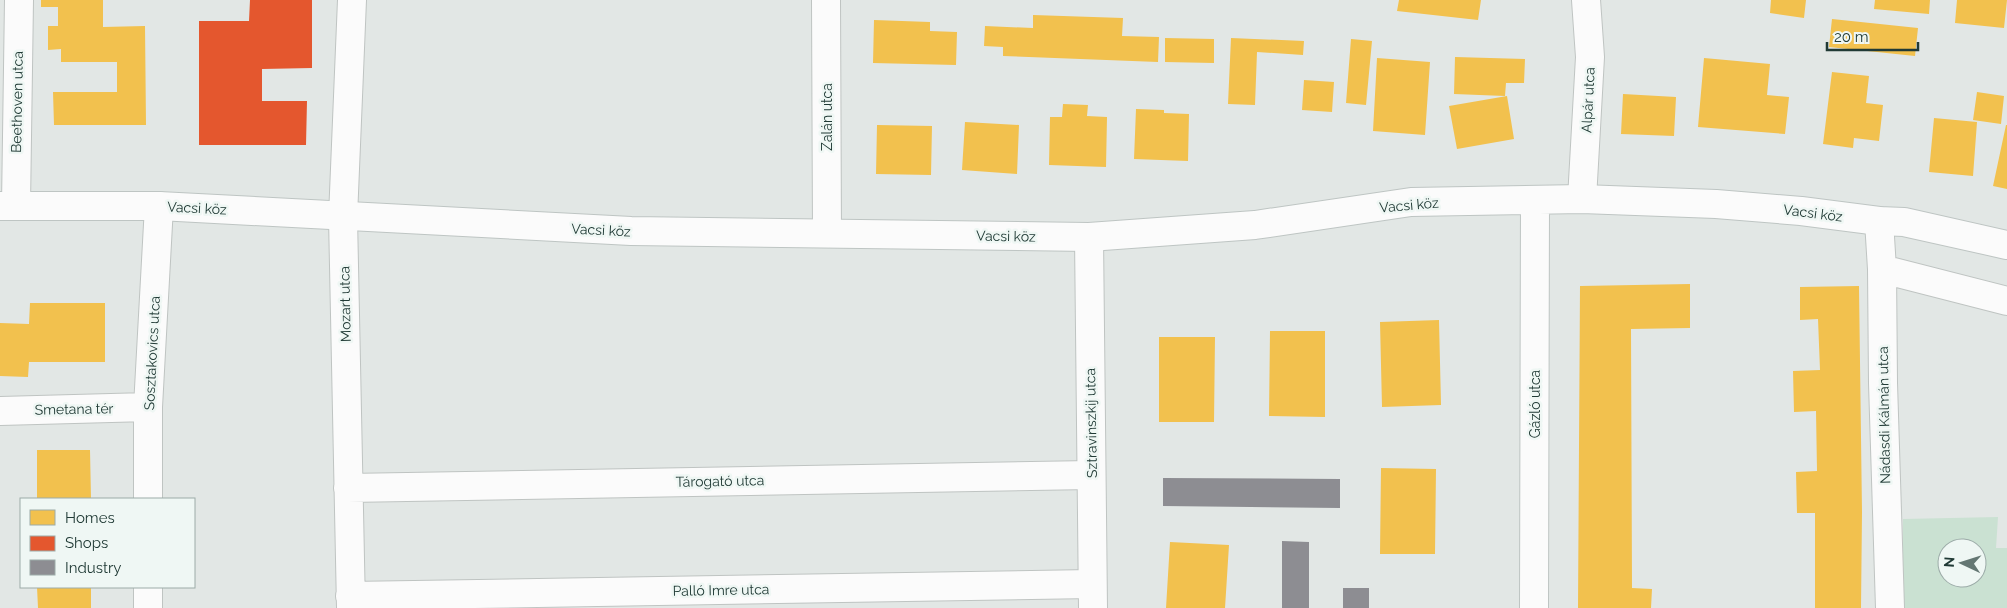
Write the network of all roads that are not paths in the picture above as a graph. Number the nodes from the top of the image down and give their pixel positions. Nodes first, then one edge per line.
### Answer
1 (19, 0) edge
2 (352, 0) edge
3 (826, 0) edge
4 (1586, 0) edge
5 (1582, 199) junction
6 (1535, 201) junction
7 (8, 205) edge
8 (159, 206) junction
9 (343, 217) junction
10 (1879, 221) junction
11 (827, 233) junction
12 (1088, 237) junction
13 (2007, 245) edge
14 (1882, 269) junction
15 (2007, 301) edge
16 (148, 407) junction
17 (0, 411) edge
18 (1091, 475) junction
19 (348, 488) junction
20 (148, 498) edge
21 (148, 588) edge
22 (1092, 596) edge
23 (350, 602) edge
24 (148, 608) edge
25 (1534, 608) edge
26 (1890, 608) edge

1 - 7 street, Beethoven utca
2 - 9 street, Mozart utca
3 - 11 street, Zalán utca
4 - 5 street, Alpár utca
5 - 6 street, Vacsi köz
5 - 10 street, Vacsi köz
6 - 12 street, Vacsi köz
6 - 25 street, Gázló utca
7 - 8 street, Vacsi köz
8 - 9 street, Vacsi köz
8 - 16 street, Sosztakovics utca
9 - 11 street, Vacsi köz
9 - 19 street, Mozart utca
10 - 13 street, Vacsi köz
10 - 14 street, Nádasdi Kálmán utca
11 - 12 street, Vacsi köz
12 - 18 street, Sztravinszkij utca
14 - 15 street
14 - 26 street, Nádasdi Kálmán utca
16 - 17 street, Smetana tér
16 - 20 street, Sosztakovics utca
18 - 19 street, Tárogató utca
18 - 22 street, Sztravinszkij utca
19 - 23 street, Mozart utca
21 - 24 street
22 - 23 street, Palló Imre utca

